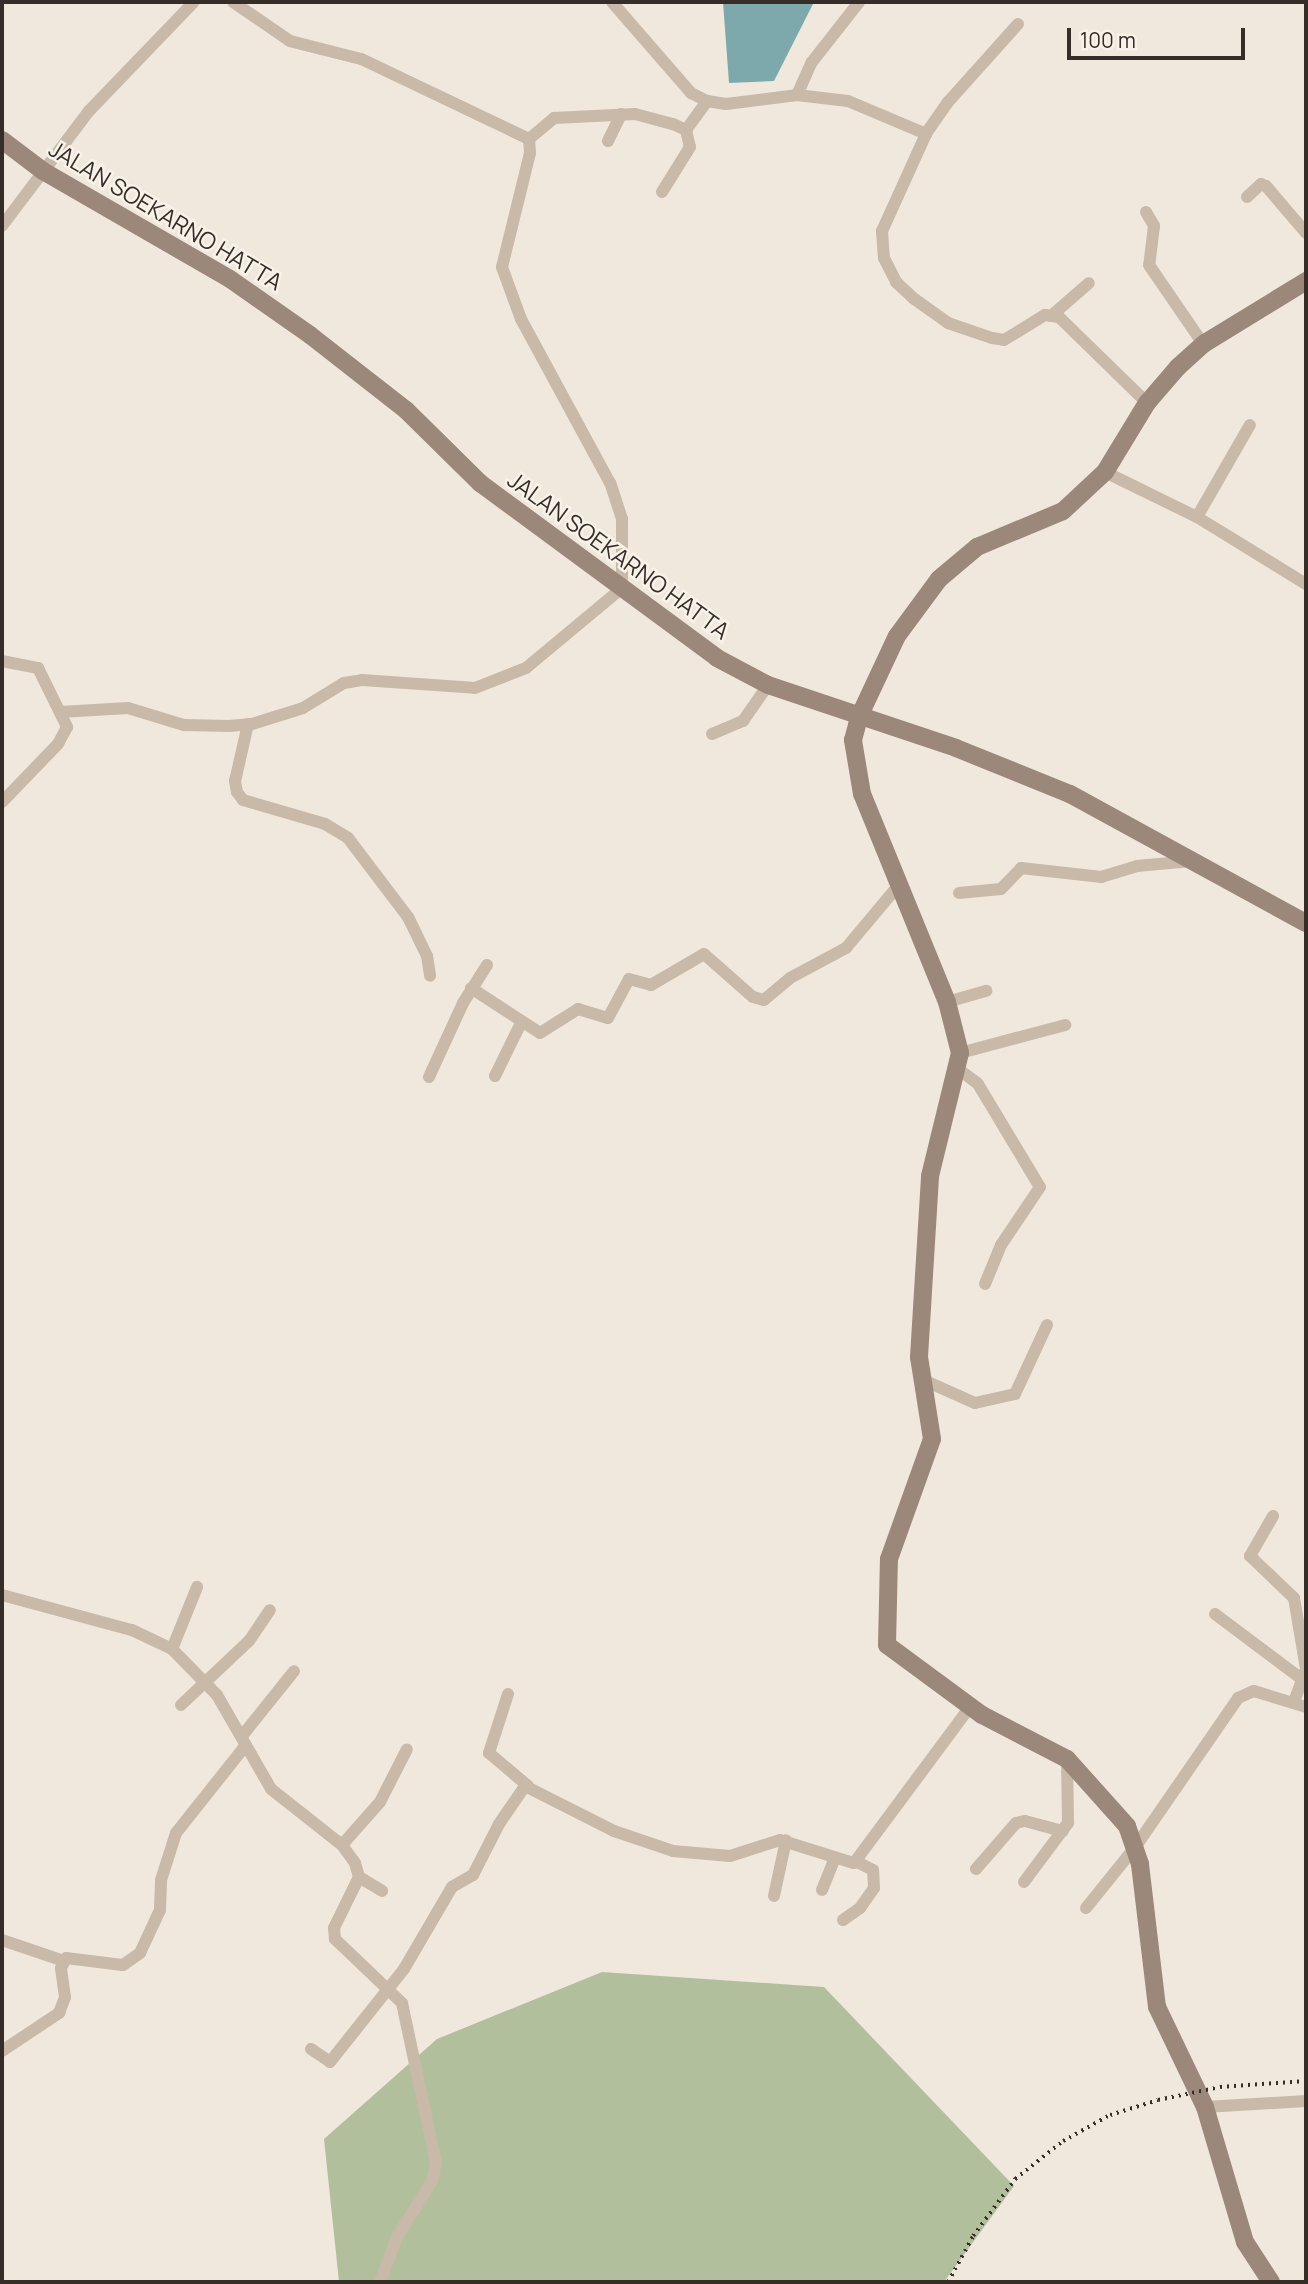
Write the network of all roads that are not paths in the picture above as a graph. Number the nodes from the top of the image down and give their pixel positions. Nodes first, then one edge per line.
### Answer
1 (194, 2) edge
2 (233, 2) edge
3 (612, 2) edge
4 (859, 2) edge
5 (1018, 24) dead end
6 (797, 95) junction
7 (707, 101) junction
8 (621, 114) junction
9 (685, 130) junction
10 (926, 134) junction
11 (528, 139) junction
12 (2, 140) edge
13 (608, 141) dead end
14 (43, 171) junction
15 (662, 192) dead end
16 (1247, 197) dead end
17 (1146, 212) dead end
18 (2, 226) edge
19 (1306, 233) edge
20 (1306, 281) edge
21 (1089, 283) dead end
22 (1051, 316) junction
23 (1203, 344) junction
24 (1147, 403) junction
25 (1251, 425) dead end
26 (1105, 472) junction
27 (1198, 517) junction
28 (1306, 584) edge
29 (622, 588) junction
30 (2, 661) edge
31 (768, 685) junction
32 (60, 712) junction
33 (859, 717) junction
34 (248, 724) junction
35 (712, 734) dead end
36 (2, 802) edge
37 (1192, 861) junction
38 (898, 886) junction
39 (959, 893) dead end
40 (1306, 923) edge
41 (487, 965) dead end
42 (430, 976) dead end
43 (471, 988) junction
44 (986, 991) dead end
45 (947, 1002) junction
46 (522, 1023) junction
47 (1065, 1025) dead end
48 (959, 1060) junction
49 (495, 1076) dead end
50 (429, 1077) dead end
51 (985, 1284) dead end
52 (1047, 1325) dead end
53 (921, 1379) junction
54 (1273, 1516) dead end
55 (197, 1587) dead end
56 (2, 1595) edge
57 (270, 1610) dead end
58 (1215, 1614) dead end
59 (173, 1649) junction
60 (294, 1671) dead end
61 (203, 1680) junction
62 (1303, 1680) junction
63 (508, 1694) dead end
64 (1300, 1704) edge
65 (181, 1705) dead end
66 (970, 1707) junction
67 (244, 1740) junction
68 (407, 1749) dead end
69 (1067, 1759) junction
70 (528, 1786) junction
71 (1063, 1831) junction
72 (786, 1840) junction
73 (342, 1845) junction
74 (1136, 1846) junction
75 (835, 1857) junction
76 (857, 1862) junction
77 (976, 1869) dead end
78 (359, 1877) junction
79 (1024, 1882) dead end
80 (822, 1890) dead end
81 (382, 1891) dead end
82 (774, 1896) dead end
83 (1086, 1908) dead end
84 (843, 1920) dead end
85 (2, 1940) edge
86 (64, 1961) junction
87 (389, 1987) junction
88 (311, 2049) dead end
89 (2, 2051) edge
90 (1306, 2101) edge
91 (1205, 2108) junction
92 (380, 2282) edge
93 (1271, 2282) edge

1 - 14 street
2 - 11 street
3 - 7 street
4 - 6 street
5 - 10 street
6 - 7 street
6 - 10 street
7 - 9 street
8 - 9 street
8 - 11 street
8 - 13 street
9 - 15 street
10 - 22 street
11 - 29 street
12 - 14 street, JALAN SOEKARNO HATTA
14 - 18 street
14 - 29 street, JALAN SOEKARNO HATTA
16 - 19 street
17 - 23 street
20 - 23 street
21 - 22 street
22 - 24 street
23 - 24 street
24 - 26 street
25 - 27 street
26 - 27 street
26 - 33 street
27 - 28 street
29 - 31 street, JALAN SOEKARNO HATTA
29 - 34 street
30 - 32 street
31 - 33 street, JALAN SOEKARNO HATTA
31 - 35 street
32 - 34 street
32 - 36 street
33 - 37 street, JALAN SOEKARNO HATTA
33 - 38 street
34 - 42 street
37 - 39 street
37 - 40 street, JALAN SOEKARNO HATTA
38 - 45 street
38 - 46 street
41 - 43 street
43 - 46 street
43 - 50 street
44 - 45 street
45 - 48 street
46 - 49 street
47 - 48 street
48 - 51 street
48 - 53 street
52 - 53 street
53 - 66 street
54 - 62 street
55 - 59 street
56 - 59 street
57 - 61 street
58 - 62 street
59 - 61 street
60 - 67 street
61 - 65 street
61 - 67 street
62 - 64 street
63 - 70 street
64 - 74 street
66 - 69 street
66 - 76 street
67 - 73 street
67 - 86 street
68 - 73 street
69 - 71 street
69 - 74 street
70 - 72 street
70 - 87 street
71 - 77 street
71 - 79 street
72 - 75 street
72 - 82 street
73 - 78 street
74 - 83 street
74 - 91 street
75 - 76 street
75 - 80 street
76 - 84 street
78 - 81 street
78 - 87 street
85 - 86 street
86 - 89 street
87 - 88 street
87 - 92 street
90 - 91 street
91 - 93 street

